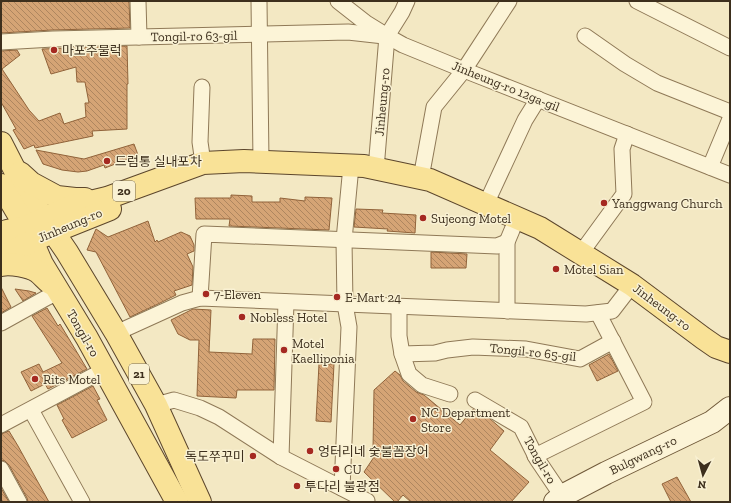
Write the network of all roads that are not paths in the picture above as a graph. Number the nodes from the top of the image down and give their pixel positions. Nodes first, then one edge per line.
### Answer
1 (138, 1) edge
2 (259, 1) edge
3 (338, 1) edge
4 (407, 1) edge
5 (509, 1) edge
6 (637, 1) edge
7 (260, 34) junction
8 (387, 36) junction
9 (585, 36) dead end
10 (138, 37) junction
11 (1, 42) edge
12 (730, 48) edge
13 (464, 70) junction
14 (202, 87) dead end
15 (538, 99) junction
16 (730, 112) edge
17 (730, 119) edge
18 (627, 134) junction
19 (1, 143) edge
20 (261, 162) junction
21 (203, 163) junction
22 (351, 166) junction
23 (14, 167) junction
24 (710, 167) junction
25 (376, 169) junction
26 (730, 175) edge
27 (421, 178) junction
28 (1, 186) edge
29 (106, 198) junction
30 (486, 204) junction
31 (517, 218) junction
32 (39, 229) junction
33 (1, 235) edge
34 (344, 240) junction
35 (507, 242) junction
36 (581, 253) junction
37 (1, 257) edge
38 (1, 265) edge
39 (632, 284) junction
40 (59, 292) junction
41 (200, 298) junction
42 (286, 302) junction
43 (345, 304) junction
44 (399, 307) junction
45 (507, 311) junction
46 (598, 313) junction
47 (1, 323) edge
48 (116, 333) junction
49 (613, 341) junction
50 (730, 352) edge
51 (402, 354) junction
52 (104, 370) junction
53 (450, 394) dead end
54 (476, 400) dead end
55 (156, 405) junction
56 (730, 408) edge
57 (31, 410) junction
58 (1, 425) edge
59 (535, 456) junction
60 (281, 457) junction
61 (1, 469) edge
62 (342, 488) junction
63 (559, 500) edge
64 (19, 502) edge
65 (82, 502) edge
66 (177, 502) edge
67 (200, 502) edge
68 (367, 502) edge

1 - 10 street
2 - 7 street
3 - 8 street, Jinheung-ro 12ga-gil
4 - 8 street
5 - 13 street
6 - 12 street
7 - 8 street, Tongil-ro 63-gil
7 - 10 street, Tongil-ro 63-gil
7 - 20 street
8 - 13 street, Jinheung-ro 12ga-gil
8 - 25 street, Jinheung-ro
9 - 16 street
10 - 11 street, Tongil-ro 63-gil
13 - 15 street, Jinheung-ro 12ga-gil
13 - 27 street
14 - 21 street
15 - 18 street, Jinheung-ro 12ga-gil
15 - 30 street
17 - 24 street
18 - 24 street, Jinheung-ro 12ga-gil
18 - 36 street
19 - 23 main road, Tongil-ro / 21
20 - 21 main road, Jinheung-ro / 20
20 - 22 main road, Jinheung-ro / 20
21 - 29 main road, Jinheung-ro / 20
21 - 32 main road, Jinheung-ro / 20
22 - 25 main road, Jinheung-ro / 20
22 - 34 street
23 - 29 main road
23 - 32 main road, Tongil-ro / 21
24 - 26 street, Jinheung-ro 12ga-gil
25 - 27 main road, Jinheung-ro / 20
27 - 30 main road, Jinheung-ro / 20
28 - 32 main road, Tongil-ro / 21
29 - 32 main road, Jinheung-ro / 20
30 - 31 main road, Jinheung-ro / 20
31 - 35 street
31 - 36 main road, Jinheung-ro / 20
32 - 33 main road, Jinheung-ro / 20
32 - 37 main road, Jinheung-ro / 20
32 - 40 main road, Tongil-ro / 21
32 - 48 main road, Tongil-ro / 21
34 - 35 street
34 - 41 street
34 - 43 street
35 - 45 street
36 - 39 main road, Jinheung-ro / 20
38 - 40 main road
39 - 46 street
39 - 50 main road, Jinheung-ro / 20
40 - 47 street
40 - 52 main road, Tongil-ro / 21
41 - 42 street
41 - 48 street
42 - 43 street
42 - 60 street
43 - 44 street
43 - 62 street
44 - 45 street
44 - 51 street
45 - 46 street
46 - 49 street
48 - 55 main road, Tongil-ro / 21
49 - 51 street, Tongil-ro 65-gil
49 - 59 street
51 - 53 street
52 - 57 street
52 - 66 main road, Tongil-ro / 21
54 - 59 street, Tongil-ro
55 - 60 street
55 - 67 main road, Tongil-ro / 21
56 - 63 main road, Bulgwang-ro
57 - 58 street
57 - 65 street
59 - 63 street, Tongil-ro
60 - 62 street
61 - 64 street
62 - 68 street

